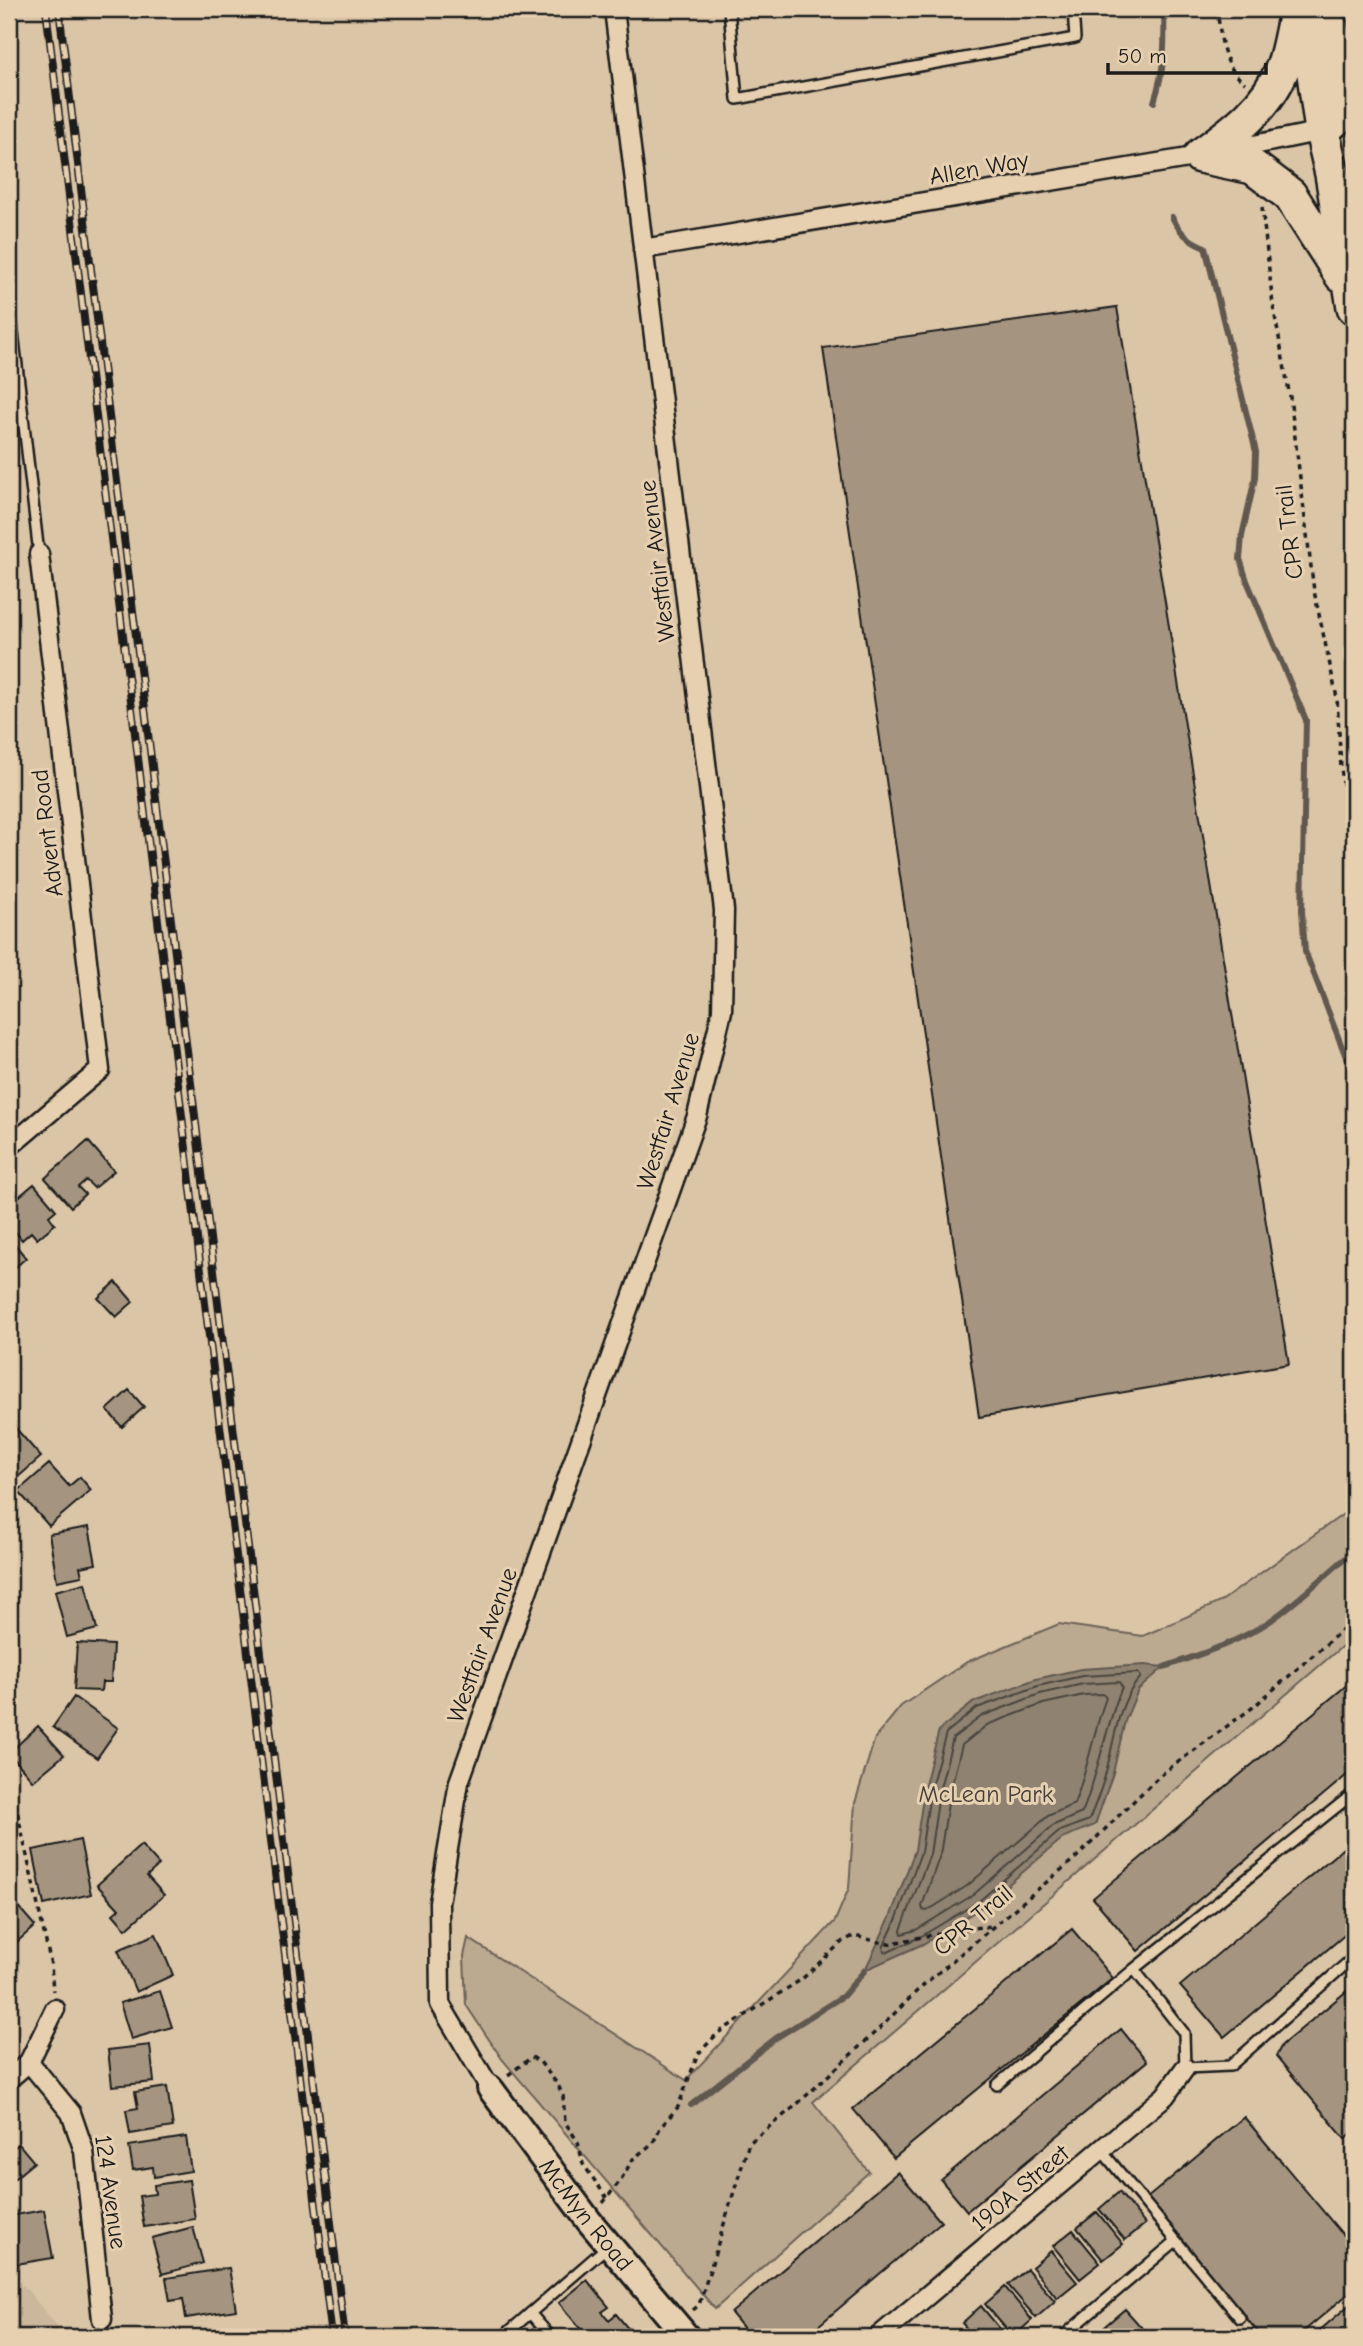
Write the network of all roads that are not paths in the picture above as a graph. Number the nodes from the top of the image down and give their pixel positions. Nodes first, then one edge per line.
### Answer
1 (614, 9) edge
2 (729, 9) edge
3 (1073, 9) edge
4 (1297, 9) edge
5 (1306, 9) edge
6 (1328, 9) edge
7 (1322, 131) junction
8 (1200, 156) junction
9 (1354, 171) edge
10 (643, 249) junction
11 (9, 297) edge
12 (1353, 300) edge
13 (39, 554) joint
14 (9, 1147) edge
15 (1354, 1793) edge
16 (1354, 1957) edge
17 (1134, 1969) junction
18 (55, 2010) road end
19 (29, 2062) junction
20 (1185, 2068) junction
21 (9, 2079) edge
22 (997, 2085) dead end
23 (490, 2088) joint
24 (1102, 2151) junction
25 (1176, 2241) junction
26 (609, 2245) junction
27 (530, 2313) junction
28 (1240, 2318) dead end
29 (102, 2319) dead end
30 (506, 2337) edge
31 (551, 2337) edge
32 (687, 2337) edge
33 (878, 2337) edge
34 (1062, 2337) edge

1 - 10 street, Westfair Avenue
2 - 3 lane
4 - 8 highway
5 - 7 highway
6 - 7 highway
7 - 8 street, Allen Way
7 - 9 highway
7 - 12 highway
8 - 10 street, Allen Way
8 - 12 highway
10 - 23 street, Westfair Avenue
11 - 13 lane, Advent Road
13 - 14 street, Advent Road
15 - 17 lane
16 - 20 lane
17 - 20 lane
17 - 22 lane
18 - 19 street
19 - 21 street
19 - 29 street, 124 Avenue
20 - 24 street, 190A Street
23 - 26 street, McMyn Road
24 - 25 lane
24 - 33 street, 190A Street
25 - 28 lane
25 - 34 lane
26 - 27 lane
26 - 32 street, McMyn Road
27 - 30 lane
27 - 31 lane

